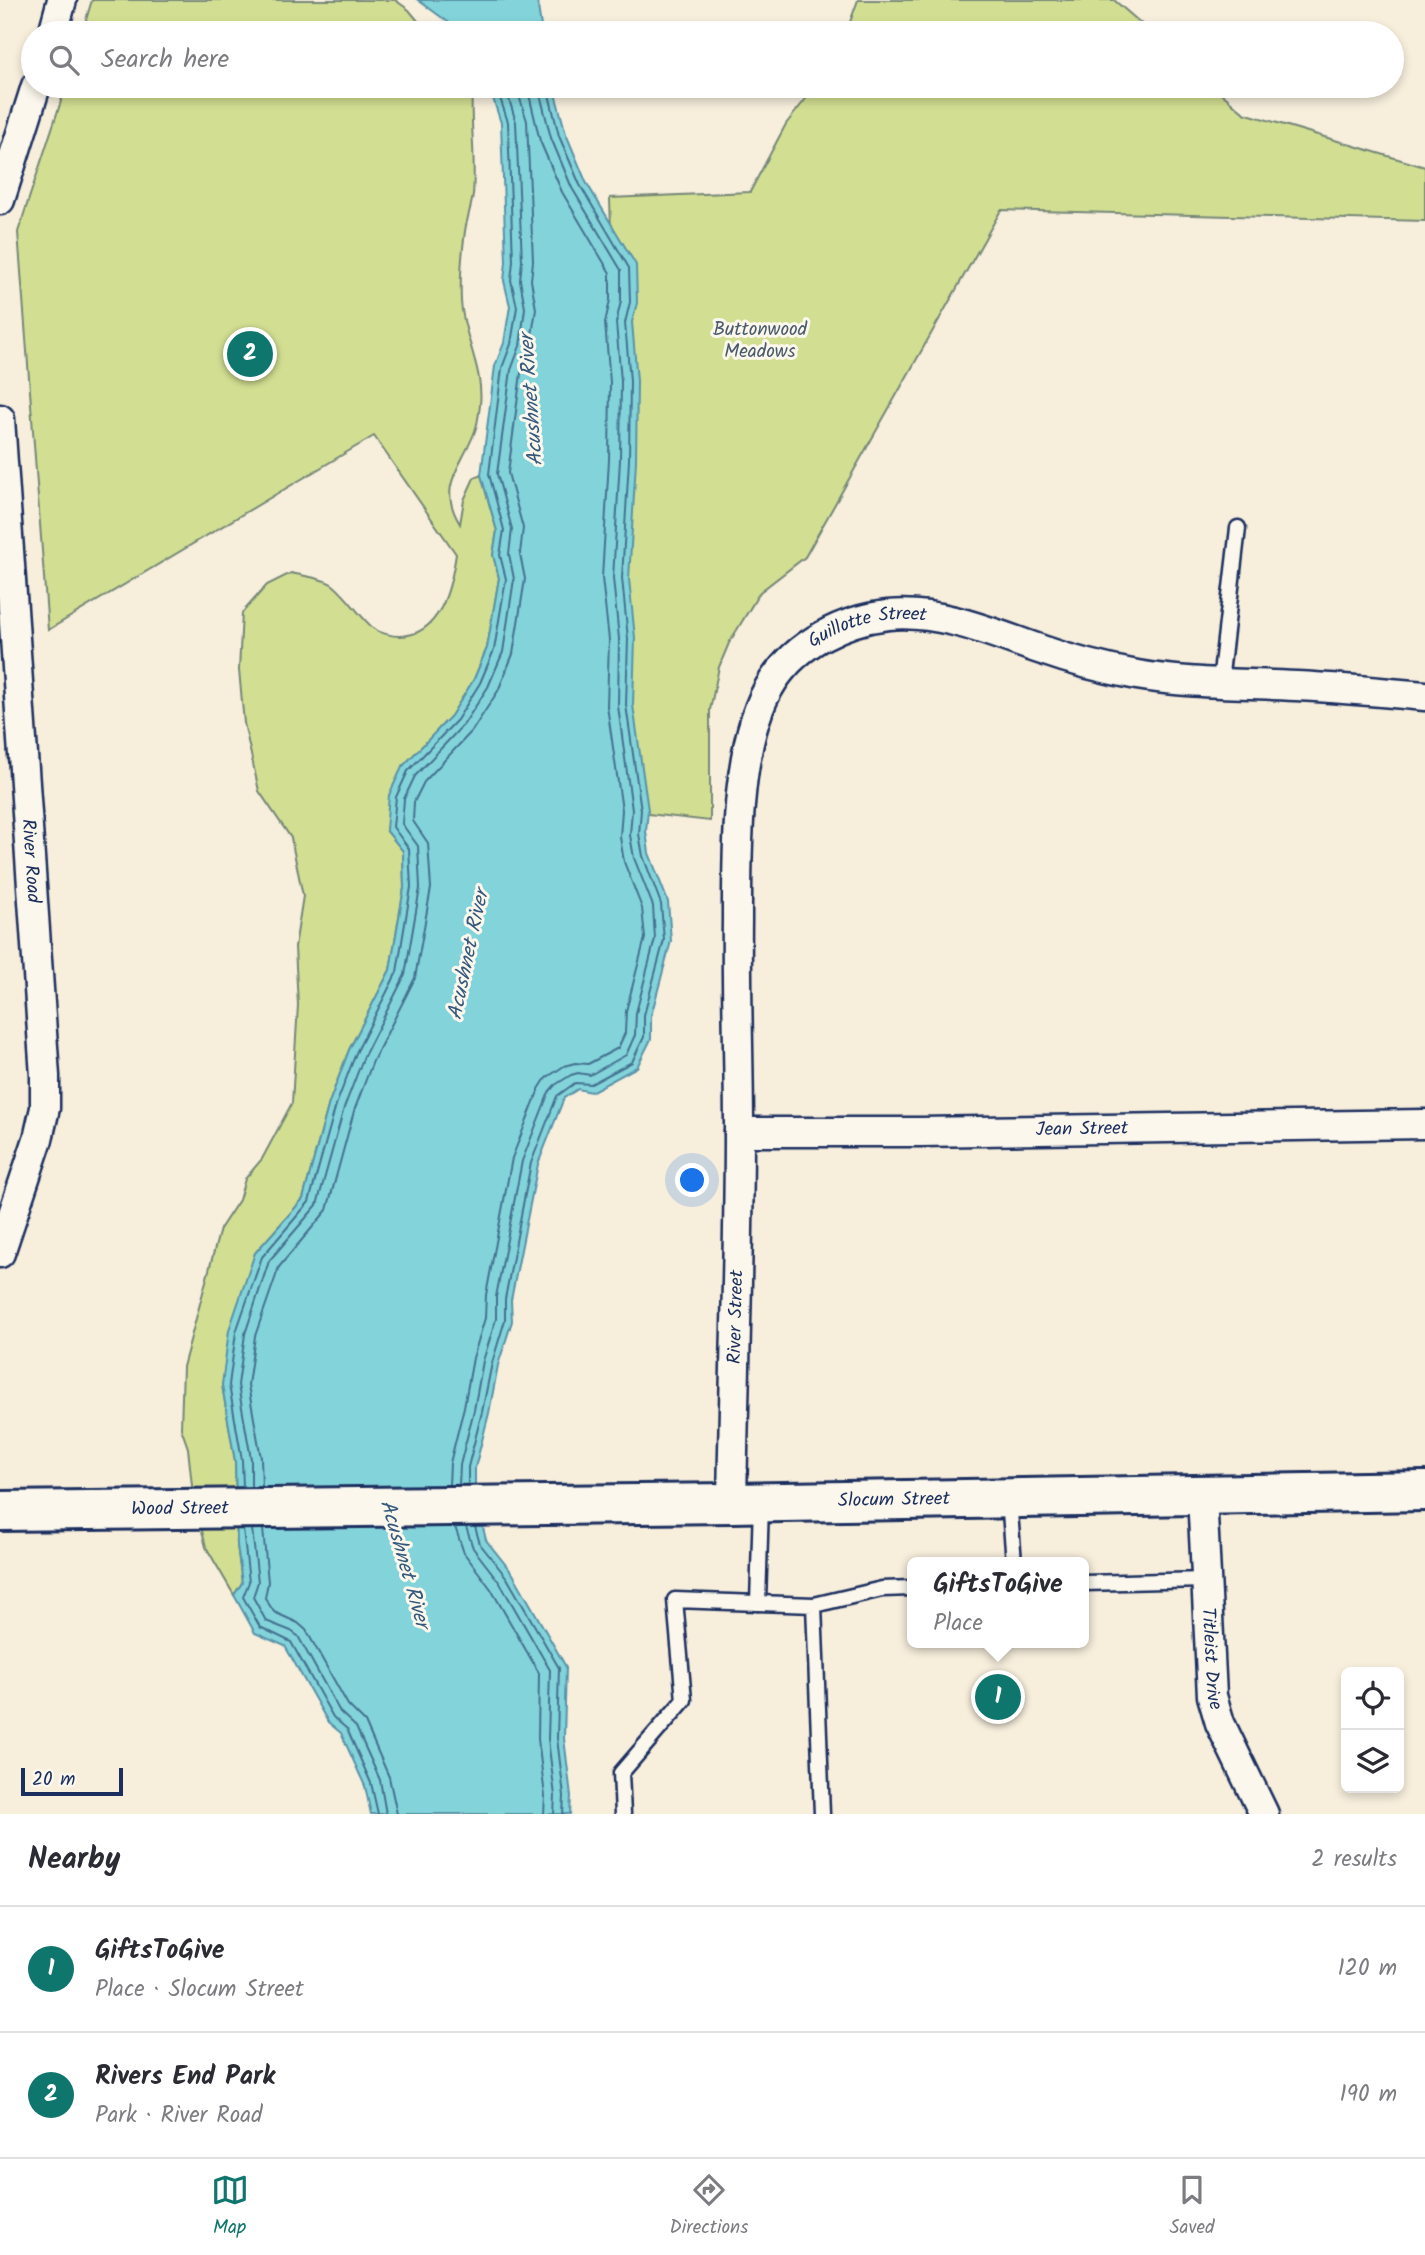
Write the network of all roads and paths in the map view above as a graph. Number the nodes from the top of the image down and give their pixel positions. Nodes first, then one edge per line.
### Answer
1 (62, 0) edge
2 (56, 21) edge
3 (32, 98) edge
4 (0, 200) edge
5 (0, 419) edge
6 (1238, 528) dead end
7 (1220, 682) junction
8 (8, 685) edge
9 (1425, 696) edge
10 (1425, 1124) edge
11 (739, 1132) junction
12 (0, 1254) edge
13 (1425, 1491) edge
14 (1202, 1495) junction
15 (1009, 1498) junction
16 (746, 1503) junction
17 (362, 1507) joint
18 (0, 1511) edge
19 (1014, 1557) edge
20 (1205, 1580) junction
21 (1089, 1583) edge
22 (907, 1588) edge
23 (758, 1603) junction
24 (814, 1605) junction
25 (623, 1814) edge
26 (822, 1814) edge
27 (1264, 1814) edge

1 - 2 street
3 - 4 street
5 - 8 street, River Road
6 - 7 lane
7 - 9 street, Guillotte Street
7 - 11 street, Guillotte Street
8 - 12 street, River Road
10 - 11 street, Jean Street
11 - 16 street, River Street
13 - 14 street, Slocum Street
14 - 15 street, Slocum Street
14 - 20 street, Titleist Drive
15 - 16 street, Slocum Street
15 - 19 lane
16 - 17 street, Slocum Street
16 - 23 lane
17 - 18 street, Wood Street
20 - 21 lane
20 - 27 street, Titleist Drive
22 - 24 lane
23 - 24 lane
23 - 25 lane
24 - 26 lane

